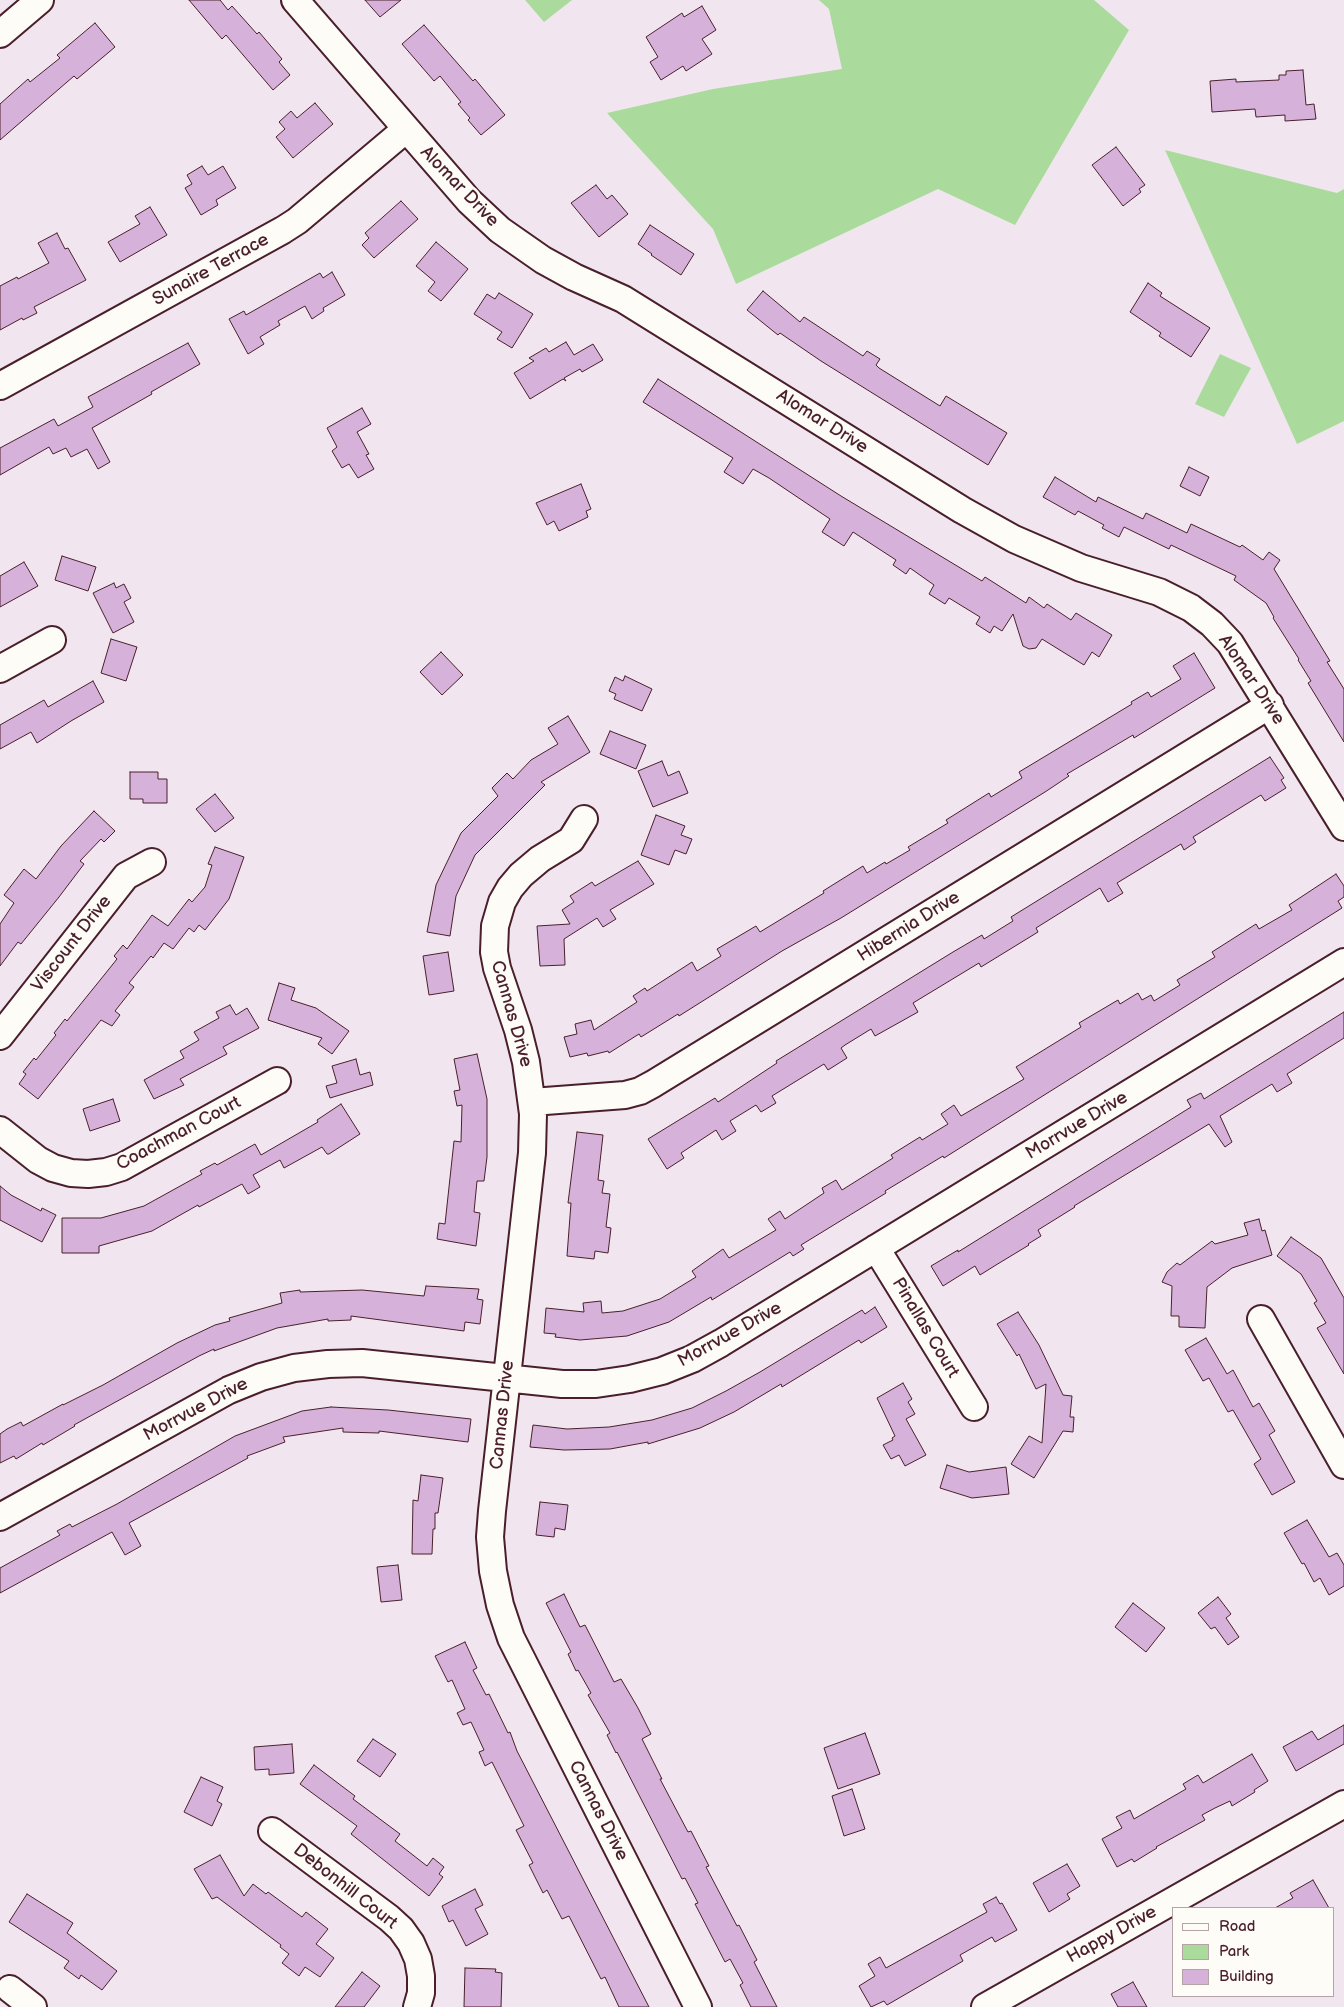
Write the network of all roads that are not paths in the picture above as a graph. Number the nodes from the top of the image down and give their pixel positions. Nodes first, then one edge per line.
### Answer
1 (40, 0) edge
2 (295, 0) edge
3 (0, 34) edge
4 (405, 130) junction
5 (0, 386) edge
6 (52, 640) dead end
7 (0, 669) edge
8 (1270, 706) junction
9 (584, 819) dead end
10 (1344, 827) edge
11 (152, 862) dead end
12 (1344, 962) edge
13 (0, 1036) edge
14 (277, 1081) dead end
15 (532, 1102) junction
16 (0, 1130) edge
17 (876, 1248) junction
18 (1261, 1319) dead end
19 (507, 1378) junction
20 (974, 1408) dead end
21 (1344, 1465) edge
22 (0, 1517) edge
23 (1344, 1804) edge
24 (272, 1831) dead end
25 (10, 1989) dead end
26 (33, 2007) edge
27 (418, 2007) edge
28 (698, 2007) edge
29 (985, 2007) edge

1 - 3 street
2 - 4 street, Alomar Drive
4 - 5 street, Sunaire Terrace
4 - 8 street, Alomar Drive
6 - 7 street
8 - 10 street, Alomar Drive
8 - 15 street, Hibernia Drive
9 - 15 street, Cannas Drive
11 - 13 street, Viscount Drive
12 - 17 street, Morrvue Drive
14 - 16 street, Coachman Court
15 - 19 street, Cannas Drive
17 - 19 street, Morrvue Drive
17 - 20 street, Pinallas Court
18 - 21 street
19 - 22 street, Morrvue Drive
19 - 28 street, Cannas Drive
23 - 29 street, Happy Drive
24 - 27 street, Debonhill Court
25 - 26 street

